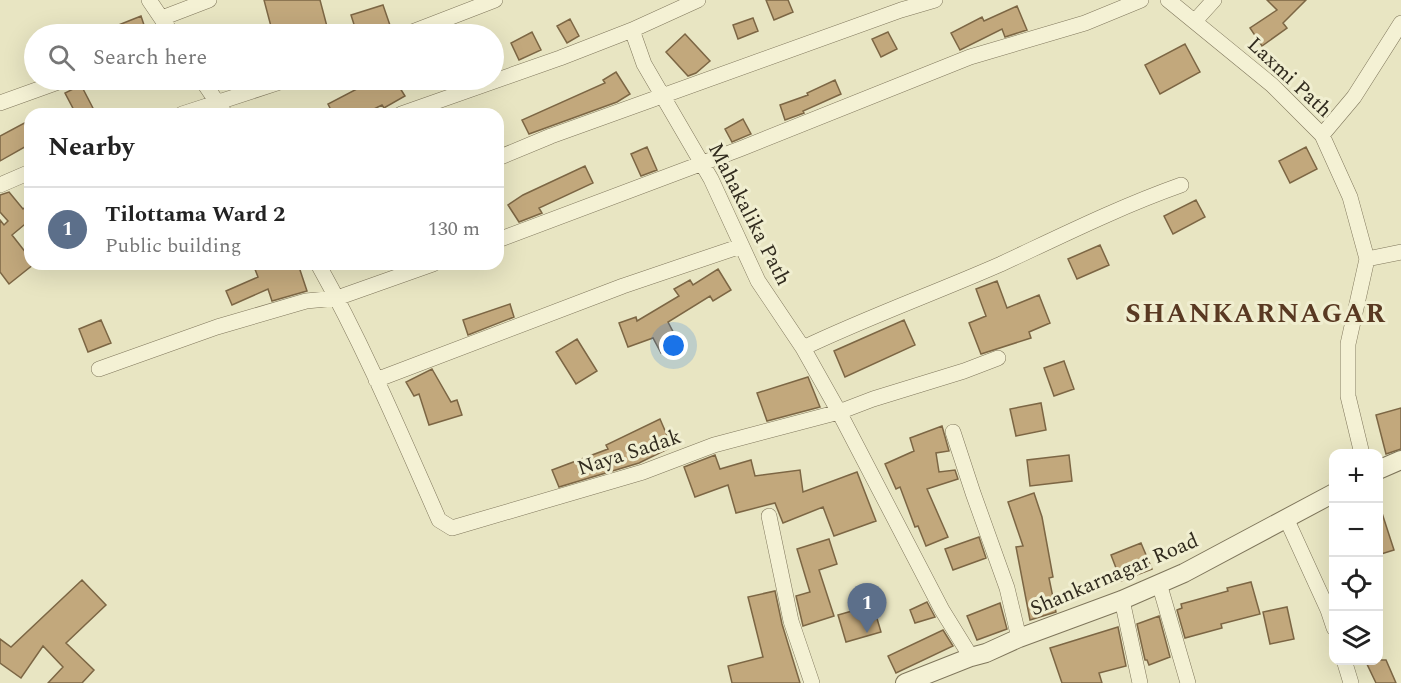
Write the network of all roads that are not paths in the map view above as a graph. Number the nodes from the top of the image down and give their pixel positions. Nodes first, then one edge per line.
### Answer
1 (149, 0) edge
2 (209, 0) edge
3 (495, 0) edge
4 (698, 0) edge
5 (935, 0) edge
6 (1141, 0) edge
7 (1168, 0) edge
8 (1214, 0) edge
9 (162, 18) junction
10 (1195, 21) junction
11 (1401, 23) edge
12 (166, 24) edge
13 (433, 24) edge
14 (632, 30) junction
15 (504, 78) edge
16 (36, 90) edge
17 (209, 90) edge
18 (263, 90) edge
19 (469, 90) edge
20 (664, 97) junction
21 (0, 103) edge
22 (221, 108) edge
23 (418, 108) edge
24 (1322, 135) junction
25 (504, 156) edge
26 (701, 164) junction
27 (24, 175) edge
28 (0, 185) edge
29 (1181, 185) dead end
30 (504, 238) edge
31 (741, 246) junction
32 (1401, 252) edge
33 (1367, 260) junction
34 (321, 270) edge
35 (416, 270) edge
36 (337, 298) junction
37 (802, 348) junction
38 (998, 358) dead end
39 (99, 369) dead end
40 (376, 380) junction
41 (838, 412) junction
42 (953, 432) dead end
43 (1361, 449) edge
44 (1401, 460) edge
45 (1383, 468) edge
46 (1329, 496) edge
47 (769, 516) dead end
48 (1286, 518) junction
49 (1159, 583) junction
50 (1122, 600) junction
51 (1329, 613) edge
52 (1019, 638) junction
53 (971, 657) junction
54 (1346, 665) edge
55 (913, 681) edge
56 (812, 683) edge
57 (1140, 683) edge
58 (1188, 683) edge
59 (1351, 683) edge

1 - 9 street
2 - 9 street
3 - 13 street
4 - 14 street
5 - 20 street
6 - 26 street
7 - 10 street, Laxmi Path
8 - 10 street
9 - 12 street
10 - 24 street, Laxmi Path
11 - 24 street
14 - 15 street
14 - 20 street, Mahakalika Path
16 - 21 street
17 - 22 street
18 - 22 street
19 - 23 street
20 - 25 street
20 - 26 street, Mahakalika Path
24 - 33 street, Laxmi Path
26 - 30 street
26 - 31 street, Mahakalika Path
27 - 28 street
29 - 37 street
31 - 37 street, Mahakalika Path
31 - 40 street
32 - 33 street
33 - 43 street, Laxmi Path
34 - 36 street, Naya Sadak
35 - 36 street
36 - 39 street
36 - 40 street, Naya Sadak
37 - 41 street, Mahakalika Path
38 - 41 street
40 - 41 street, Naya Sadak
41 - 53 street
42 - 52 street
44 - 45 street
46 - 48 street, Shankarnagar Road
47 - 56 street
48 - 49 street, Shankarnagar Road
48 - 51 street
49 - 50 street, Shankarnagar Road
49 - 58 street
50 - 52 street, Shankarnagar Road
50 - 57 street
52 - 53 street, Shankarnagar Road
53 - 55 street, Shankarnagar Road
54 - 59 street

